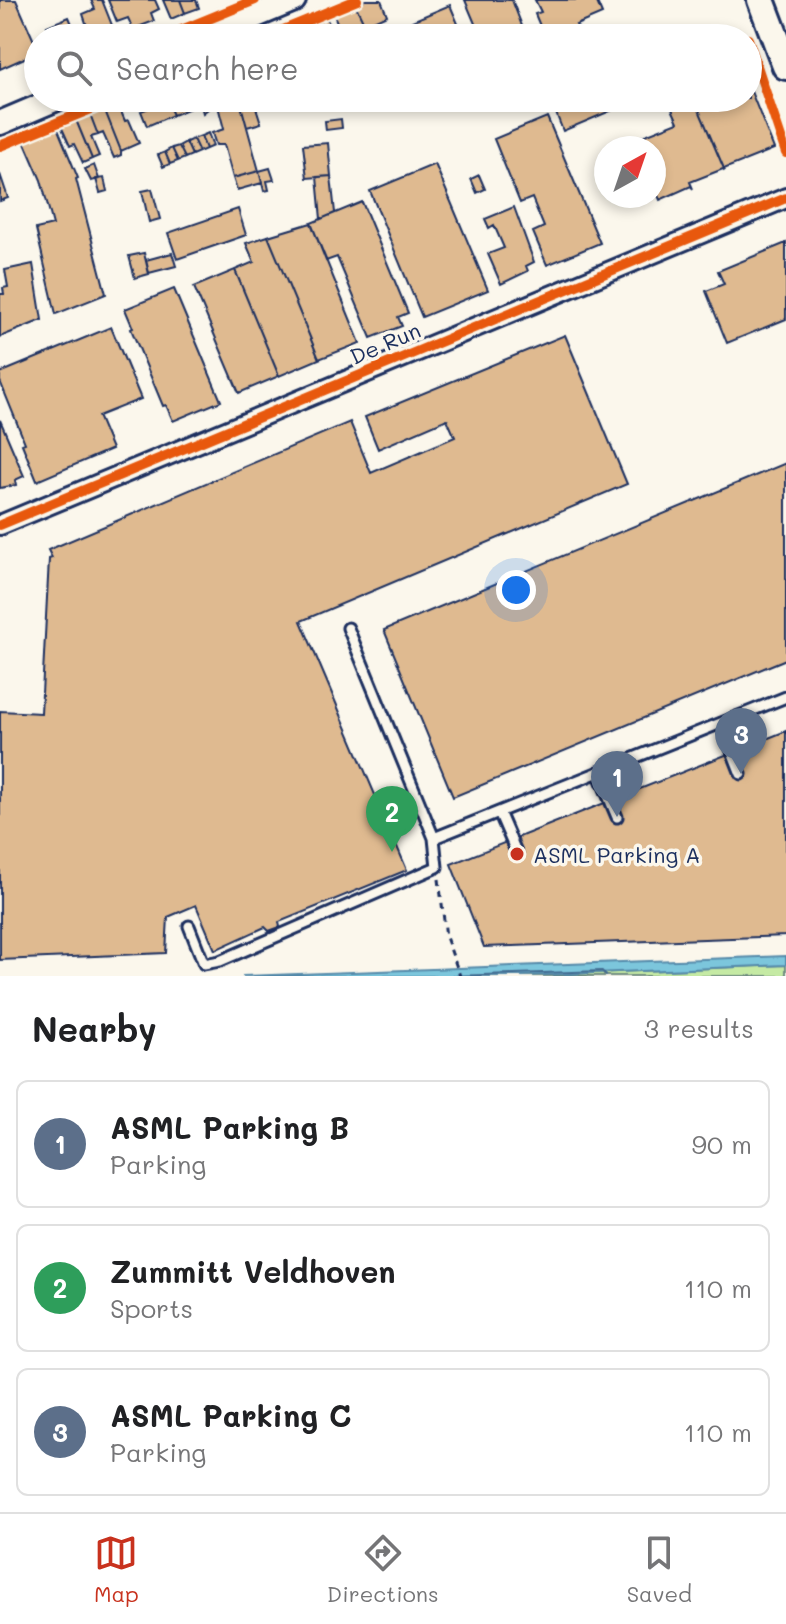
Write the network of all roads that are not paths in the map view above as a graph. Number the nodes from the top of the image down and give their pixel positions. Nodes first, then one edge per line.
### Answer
1 (294, 0) edge
2 (761, 0) edge
3 (237, 24) edge
4 (786, 66) edge
5 (26, 112) edge
6 (0, 123) edge
7 (786, 198) edge
8 (0, 525) edge
9 (348, 628) dead end
10 (786, 697) edge
11 (721, 723) junction
12 (598, 772) junction
13 (741, 774) dead end
14 (499, 812) junction
15 (617, 817) dead end
16 (434, 838) junction
17 (517, 854) dead end
18 (189, 926) dead end

1 - 3 street
2 - 4 main road
5 - 6 street
7 - 8 street, De Run
9 - 16 lane
10 - 11 lane
11 - 12 lane
11 - 13 lane
12 - 14 lane
12 - 15 lane
14 - 16 lane
14 - 17 lane
16 - 18 lane

